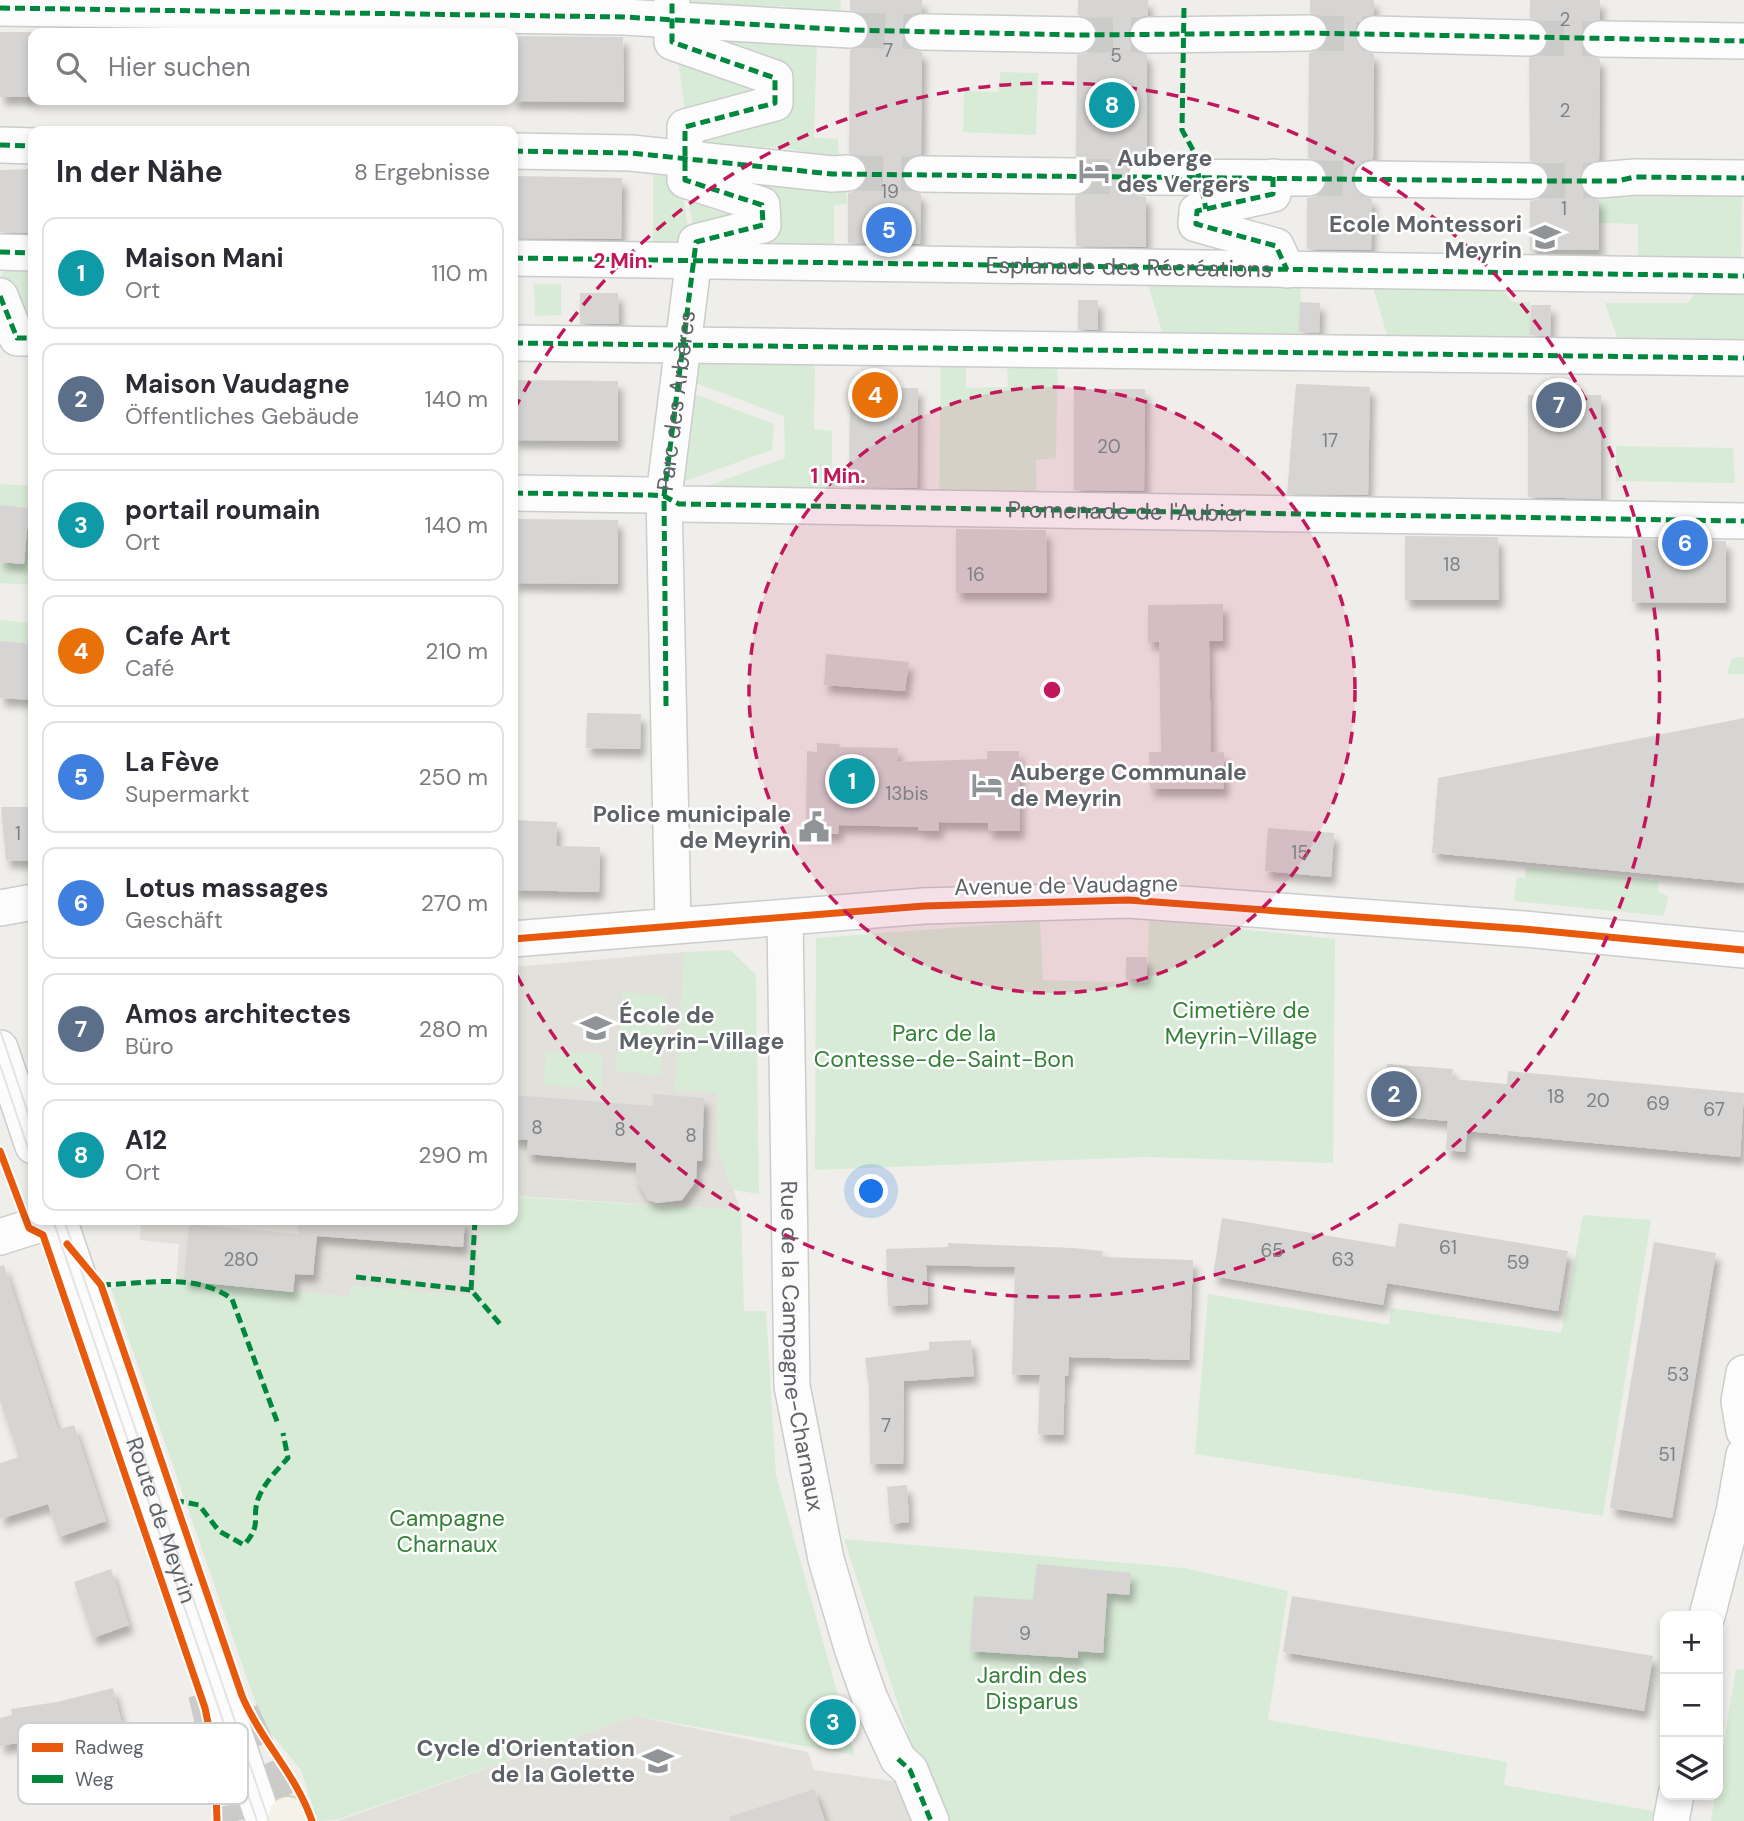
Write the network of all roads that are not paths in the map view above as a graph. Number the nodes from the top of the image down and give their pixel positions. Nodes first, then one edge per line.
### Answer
1 (0, 8) edge
2 (672, 11) edge
3 (850, 30) tunnel mouth
4 (922, 32) tunnel mouth
5 (1309, 33) tunnel mouth
6 (1374, 34) tunnel mouth
7 (1077, 35) tunnel mouth
8 (1148, 35) tunnel mouth
9 (1529, 38) tunnel mouth
10 (1600, 39) tunnel mouth
11 (1744, 41) edge
12 (0, 145) edge
13 (28, 146) edge
14 (518, 151) edge
15 (684, 160) junction
16 (848, 173) tunnel mouth
17 (921, 174) tunnel mouth
18 (1075, 176) tunnel mouth
19 (1146, 177) tunnel mouth
20 (1273, 177) junction
21 (1308, 178) tunnel mouth
22 (1744, 178) edge
23 (1372, 179) tunnel mouth
24 (1599, 180) tunnel mouth
25 (1530, 181) tunnel mouth
26 (0, 252) edge
27 (28, 253) edge
28 (518, 258) edge
29 (693, 261) junction
30 (1287, 270) junction
31 (1744, 276) edge
32 (0, 296) edge
33 (25, 338) edge
34 (518, 343) edge
35 (682, 346) junction
36 (1744, 358) edge
37 (518, 493) edge
38 (664, 496) junction
39 (1744, 521) edge
40 (28, 903) edge
41 (0, 908) edge
42 (785, 918) junction
43 (673, 925) junction
44 (518, 939) edge
45 (1744, 950) edge
46 (0, 1048) edge
47 (28, 1131) edge
48 (37, 1225) edge
49 (61, 1225) edge
50 (0, 1237) edge
51 (1744, 1373) edge
52 (1744, 1431) edge
53 (1744, 1455) edge
54 (1708, 1611) edge
55 (245, 1723) tunnel mouth
56 (248, 1732) edge
57 (1675, 1800) edge
58 (280, 1819) edge
59 (931, 1821) edge
60 (1671, 1821) edge

1 - 2 street
2 - 3 street
2 - 15 street
4 - 7 street
5 - 8 street
6 - 9 street
10 - 11 street
12 - 13 street
14 - 15 street
15 - 16 street
15 - 29 street
17 - 18 street
19 - 20 street
20 - 21 street
20 - 30 street
22 - 24 street
23 - 25 street
26 - 27 street
28 - 29 street, Esplanade des Récréations
29 - 30 street, Esplanade des Récréations
29 - 35 street, Parc des Arbères
30 - 31 street, Esplanade des Récréations
32 - 33 street
34 - 35 street
35 - 36 street
35 - 38 street, Parc des Arbères
37 - 38 street, Promenade de l'Aubier
38 - 39 street, Promenade de l'Aubier
38 - 43 street, Parc des Arbères
40 - 41 street
42 - 43 street, Avenue de Vaudagne
42 - 45 street, Avenue de Vaudagne
42 - 59 street, Rue de la Campagne-Charnaux
43 - 44 street, Avenue de Vaudagne
46 - 47 street
48 - 50 street
49 - 55 street, Route de Meyrin
51 - 52 street
53 - 54 street
56 - 58 street, Route de Meyrin
57 - 60 street

